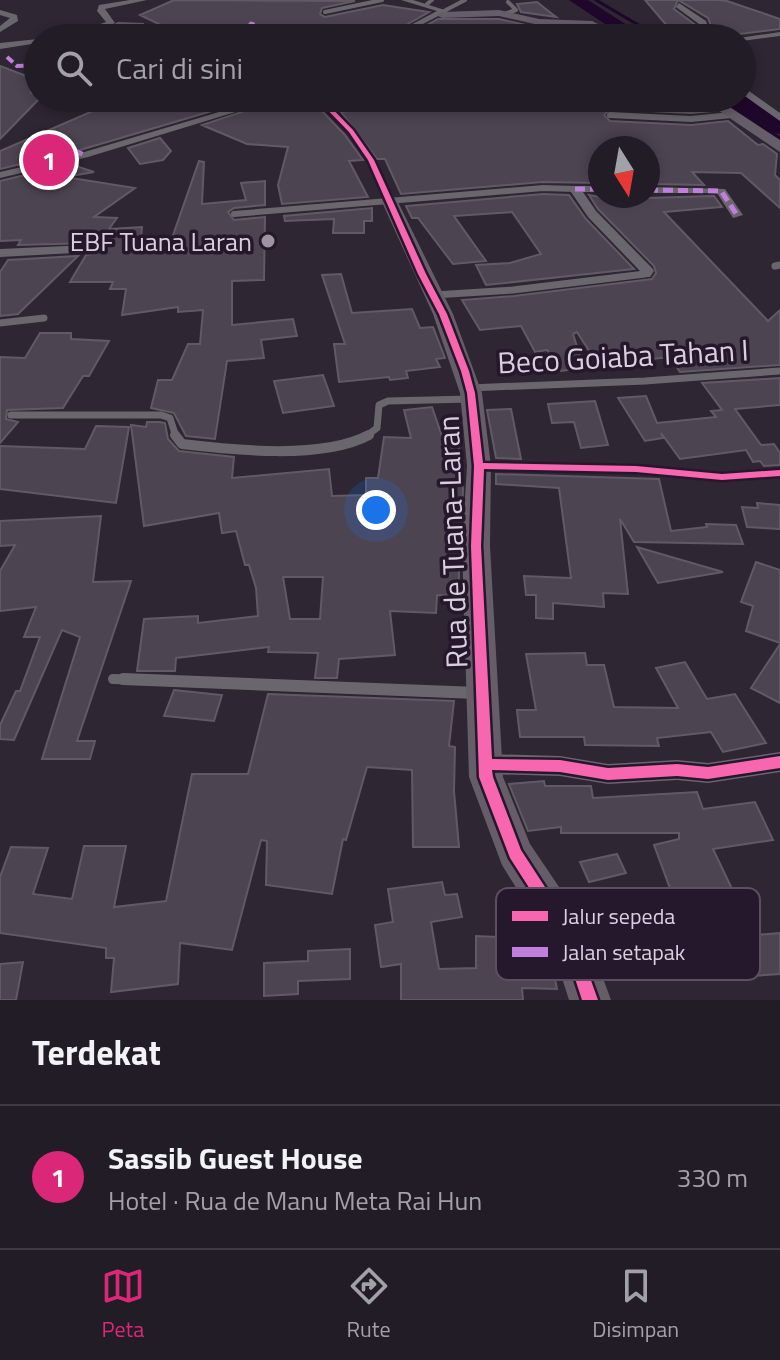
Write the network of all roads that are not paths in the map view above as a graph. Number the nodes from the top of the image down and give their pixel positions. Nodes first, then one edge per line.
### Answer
1 (143, 0) edge
2 (382, 0) edge
3 (405, 0) edge
4 (465, 0) edge
5 (429, 2) edge
6 (508, 2) edge
7 (679, 5) dead end
8 (0, 12) edge
9 (325, 12) dead end
10 (443, 13) junction
11 (504, 14) junction
12 (109, 24) edge
13 (414, 24) edge
14 (578, 24) edge
15 (703, 24) edge
16 (0, 30) edge
17 (780, 34) edge
18 (756, 37) edge
19 (24, 43) edge
20 (0, 46) edge
21 (756, 100) edge
22 (228, 112) edge
23 (333, 112) edge
24 (727, 112) edge
25 (610, 115) dead end
26 (731, 115) junction
27 (780, 118) edge
28 (780, 147) edge
29 (0, 175) edge
30 (575, 189) junction
31 (588, 189) edge
32 (660, 190) edge
33 (389, 200) junction
34 (234, 214) dead end
35 (737, 215) dead end
36 (88, 249) dead end
37 (0, 253) edge
38 (645, 274) joint
39 (433, 295) junction
40 (44, 318) dead end
41 (0, 323) edge
42 (780, 371) edge
43 (470, 394) junction
44 (11, 415) dead end
45 (479, 466) junction
46 (780, 473) edge
47 (113, 679) dead end
48 (481, 693) junction
49 (780, 762) edge
50 (486, 764) junction
51 (538, 888) edge
52 (583, 980) edge
53 (590, 1000) edge

1 - 12 street
2 - 9 lane
3 - 5 street
4 - 10 lane
5 - 10 street
6 - 11 lane
7 - 15 street
8 - 16 street
10 - 11 street
10 - 13 street
11 - 14 street
17 - 18 street
19 - 20 street
21 - 27 street
22 - 29 street
23 - 33 street, Rua de Tuana-Laran
24 - 26 street
25 - 26 lane
26 - 28 street
30 - 31 street
30 - 33 lane
30 - 38 street
32 - 35 street
33 - 34 lane
33 - 39 street, Rua de Tuana-Laran
36 - 37 street
38 - 39 lane
39 - 43 street, Rua de Tuana-Laran
40 - 41 lane
42 - 43 lane, Beco Goiaba Tahan I
43 - 44 lane, Beco Goiaba Tahan I
43 - 45 street, Rua de Tuana-Laran
45 - 46 street
45 - 48 street, Rua de Tuana-Laran
47 - 48 lane
48 - 50 street, Rua de Tuana-Laran
49 - 50 street
50 - 51 street, Rua de Tuana-Laran
52 - 53 street, Rua de Tuana-Laran

